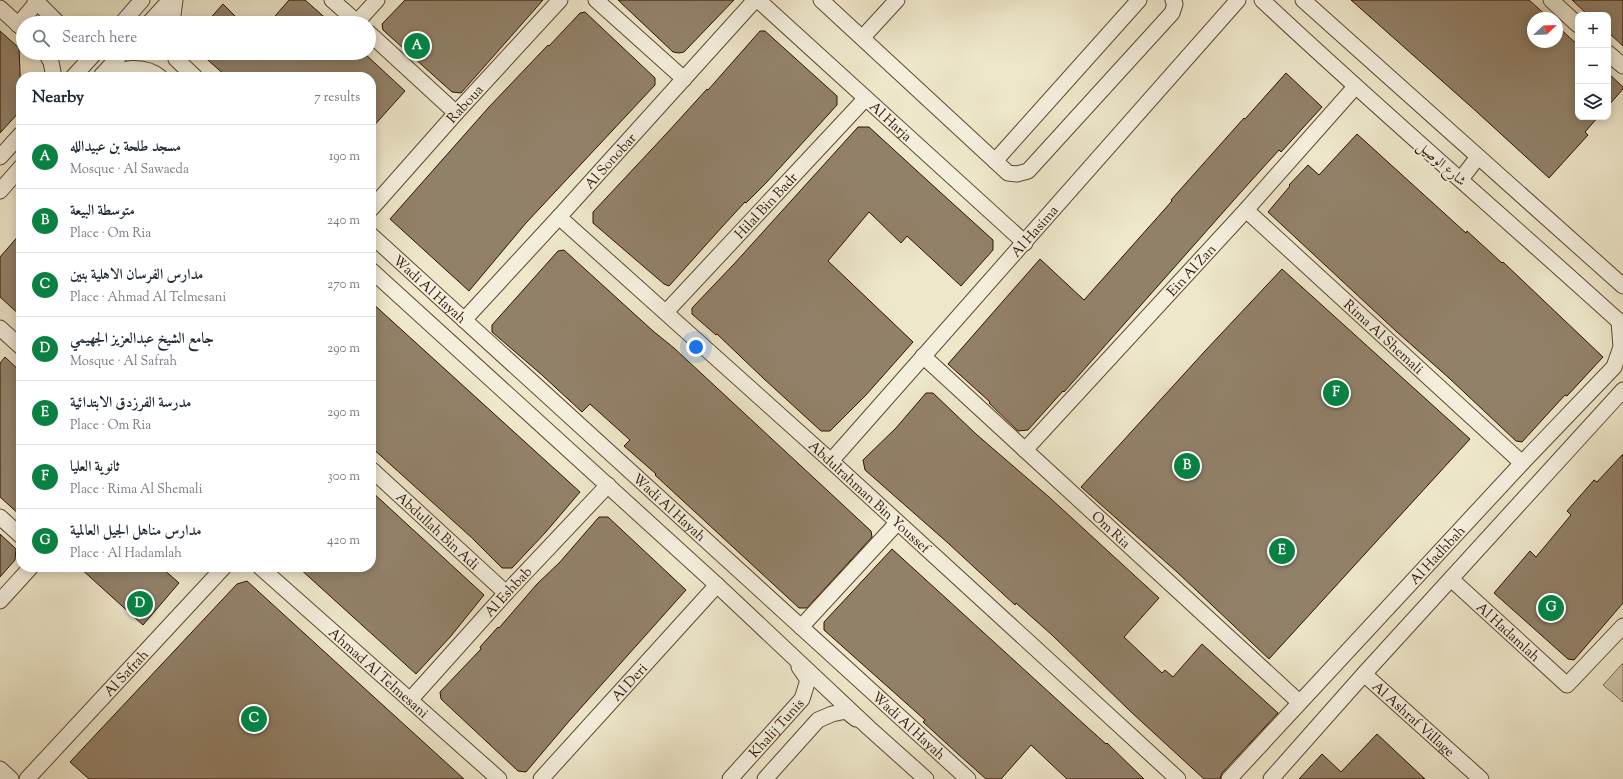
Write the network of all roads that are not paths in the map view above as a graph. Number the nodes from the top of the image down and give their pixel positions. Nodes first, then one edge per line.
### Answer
1 (142, 0) edge
2 (170, 0) edge
3 (175, 0) edge
4 (332, 0) edge
5 (376, 0) edge
6 (560, 0) edge
7 (596, 0) edge
8 (757, 0) edge
9 (821, 0) edge
10 (897, 0) edge
11 (1139, 0) edge
12 (1174, 0) edge
13 (1238, 0) edge
14 (1262, 0) edge
15 (1303, 0) edge
16 (1550, 0) edge
17 (36, 1) edge
18 (0, 8) edge
19 (27, 16) edge
20 (51, 16) edge
21 (128, 16) edge
22 (155, 16) edge
23 (173, 16) edge
24 (350, 16) edge
25 (362, 16) edge
26 (16, 22) edge
27 (1575, 22) edge
28 (863, 37) junction
29 (376, 39) edge
30 (1611, 56) edge
31 (49, 60) edge
32 (88, 60) edge
33 (116, 60) edge
34 (176, 60) edge
35 (1623, 66) edge
36 (52, 72) edge
37 (77, 72) edge
38 (105, 72) edge
39 (112, 72) edge
40 (154, 72) edge
41 (189, 72) edge
42 (684, 79) junction
43 (1355, 87) junction
44 (865, 99) junction
45 (456, 113) junction
46 (16, 140) edge
47 (1478, 157) junction
48 (0, 158) edge
49 (995, 160) junction
50 (16, 173) edge
51 (1461, 179) junction
52 (0, 191) edge
53 (376, 203) edge
54 (1246, 210) junction
55 (559, 217) junction
56 (376, 240) edge
57 (1025, 243) junction
58 (376, 275) edge
59 (1623, 286) edge
60 (666, 312) junction
61 (464, 320) junction
62 (1621, 323) edge
63 (0, 328) edge
64 (16, 342) edge
65 (923, 356) junction
66 (1623, 390) edge
67 (1575, 408) junction
68 (1591, 424) junction
69 (1025, 450) junction
70 (831, 461) junction
71 (1522, 463) junction
72 (376, 473) edge
73 (608, 485) junction
74 (0, 517) edge
75 (897, 523) junction
76 (16, 531) edge
77 (26, 572) edge
78 (219, 572) edge
79 (266, 572) edge
80 (1451, 579) junction
81 (717, 585) junction
82 (506, 593) junction
83 (0, 601) edge
84 (1623, 626) edge
85 (801, 627) junction
86 (788, 651) junction
87 (1364, 674) junction
88 (410, 700) junction
89 (1299, 702) junction
90 (869, 728) junction
91 (0, 769) edge
92 (11, 779) edge
93 (27, 779) edge
94 (499, 779) edge
95 (541, 779) edge
96 (730, 779) edge
97 (765, 779) edge
98 (926, 779) edge
99 (968, 779) edge
100 (1178, 779) edge
101 (1229, 779) edge
102 (1270, 779) edge
103 (1481, 779) edge

1 - 21 street
2 - 22 street
3 - 23 street
4 - 24 street
5 - 25 street
6 - 45 street, Raboua
7 - 42 street
8 - 42 street, Al Sonobar
8 - 44 street, Al Harja
9 - 28 street
10 - 28 street
11 - 49 street
12 - 49 street
13 - 57 street, Al Hasima
14 - 43 street, شارع الوصيل
15 - 47 street, شارع الوصيل
16 - 27 street
17 - 19 street
17 - 20 street
18 - 26 street
28 - 49 street
29 - 45 street
30 - 35 street
31 - 36 street
32 - 37 street
33 - 38 street
34 - 41 street
39 - 40 street
42 - 55 street, Al Sonobar
43 - 51 street, شارع الوصيل
43 - 54 street, Ein Al Zan
44 - 57 street, Al Harja
44 - 60 street, Hilal Bin Badr
45 - 53 street, Raboua
46 - 48 street
47 - 51 street
47 - 59 street, شارع الوصيل
50 - 52 street
51 - 62 street, شارع الوصيل
54 - 69 street, Ein Al Zan
54 - 71 street, Rima Al Shemali
55 - 60 street, Abdulrahman Bin Youssef
55 - 61 street, Al Sonobar
56 - 61 street, Wadi Al Hayah
57 - 65 street, Al Hasima
58 - 73 street, Wadi Al Hayah
60 - 70 street, Abdulrahman Bin Youssef
61 - 85 street, Wadi Al Hayah
62 - 67 street, Al Hadhbah
63 - 64 street
65 - 69 street, Om Ria
65 - 70 street, Al Hasima
66 - 68 street, Al Hadhbah
67 - 68 street
67 - 71 street, Al Hadhbah
68 - 80 street, Al Hadhbah
69 - 89 street, Om Ria
70 - 75 street, Abdulrahman Bin Youssef
71 - 89 street, Al Hadhbah
72 - 82 street, Abdullah Bin Adi
73 - 81 street, Wadi Al Hayah
73 - 82 street, Al Eshbab
74 - 76 street
75 - 85 street
75 - 100 street, Abdulrahman Bin Youssef
77 - 83 street
78 - 93 street, Al Safrah
79 - 88 street, Ahmad Al Telmesani
80 - 84 street, Al Hadamlah
80 - 87 street, Al Hadhbah
81 - 86 street, Wadi Al Hayah
81 - 95 street, Al Deri
82 - 88 street, Al Eshbab
85 - 99 street, Wadi Al Hayah
86 - 90 street, Wadi Al Hayah
86 - 96 street, Khalij Tunis
87 - 102 street, Al Hadhbah
87 - 103 street, Al Ashraf Village
88 - 94 street, Ahmad Al Telmesani
89 - 101 street, Al Hadhbah
90 - 97 street, Khalij Tunis
90 - 98 street, Wadi Al Hayah
91 - 92 street

